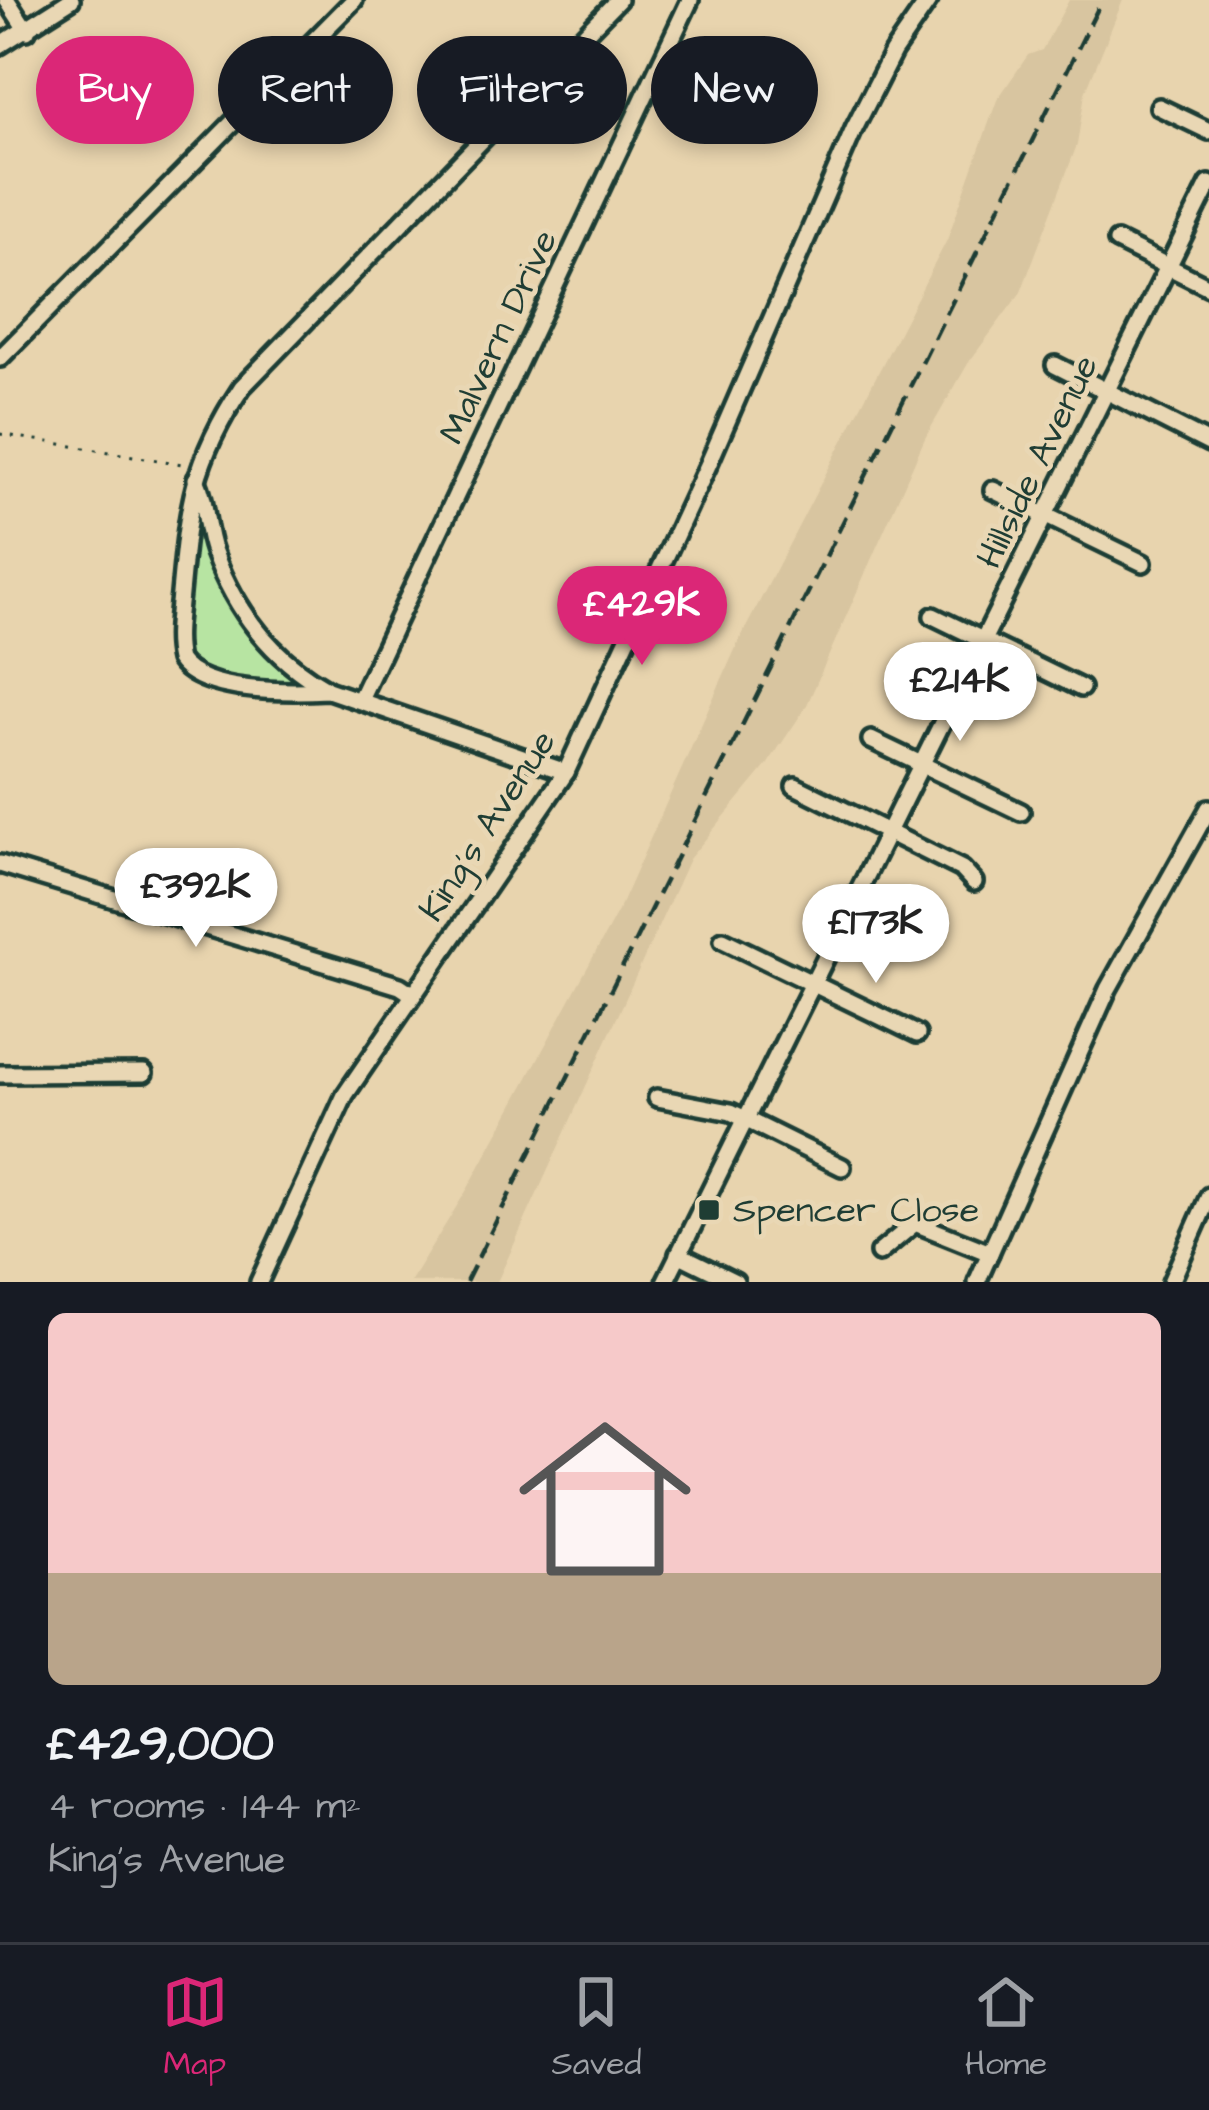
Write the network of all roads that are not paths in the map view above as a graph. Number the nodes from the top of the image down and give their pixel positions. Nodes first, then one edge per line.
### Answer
1 (7, 0) edge
2 (71, 0) edge
3 (354, 0) edge
4 (618, 0) edge
5 (691, 0) edge
6 (929, 0) edge
7 (27, 31) junction
8 (0, 45) edge
9 (1159, 107) dead end
10 (1209, 131) edge
11 (1209, 184) edge
12 (1117, 241) dead end
13 (1168, 266) junction
14 (1209, 287) edge
15 (0, 358) edge
16 (1055, 365) dead end
17 (1105, 392) junction
18 (1209, 443) edge
19 (198, 474) junction
20 (994, 490) dead end
21 (1045, 516) junction
22 (1142, 563) dead end
23 (933, 616) dead end
24 (983, 641) junction
25 (1081, 688) dead end
26 (328, 690) junction
27 (360, 699) junction
28 (871, 740) dead end
29 (921, 764) junction
30 (566, 772) junction
31 (795, 785) dead end
32 (1209, 808) edge
33 (1022, 812) dead end
34 (888, 832) junction
35 (0, 864) edge
36 (974, 882) dead end
37 (723, 940) dead end
38 (813, 985) junction
39 (412, 994) junction
40 (917, 1034) dead end
41 (125, 1073) junction
42 (144, 1073) dead end
43 (0, 1074) edge
44 (126, 1094) dead end
45 (657, 1098) dead end
46 (745, 1120) junction
47 (842, 1167) dead end
48 (1209, 1196) edge
49 (879, 1253) dead end
50 (990, 1253) junction
51 (678, 1254) junction
52 (259, 1282) edge
53 (665, 1282) edge
54 (735, 1282) edge
55 (977, 1282) edge
56 (1171, 1282) edge

1 - 7 street
2 - 7 street
3 - 15 street
4 - 19 street
5 - 27 street, Malvern Drive
6 - 30 street, King's Avenue
7 - 8 street
9 - 10 street
11 - 13 street, Hillside Avenue
12 - 13 street
13 - 14 street
13 - 17 street, Hillside Avenue
16 - 17 street
17 - 18 street
17 - 21 street, Hillside Avenue
19 - 26 street
19 - 26 street
20 - 21 street
21 - 22 street
21 - 24 street, Hillside Avenue
23 - 24 street
24 - 25 street
24 - 29 street, Hillside Avenue
26 - 27 street
27 - 30 street
28 - 29 street
29 - 33 street
29 - 34 street, Hillside Avenue
30 - 39 street, King's Avenue
31 - 34 street
32 - 50 street
34 - 36 street
34 - 38 street, Hillside Avenue
35 - 39 street
37 - 38 street
38 - 40 street
38 - 46 street, Hillside Avenue
39 - 52 street, King's Avenue
41 - 42 street
41 - 43 street
41 - 44 street
45 - 46 street
46 - 47 street
46 - 51 street, Hillside Avenue
48 - 56 street
49 - 50 street
50 - 55 street
51 - 53 street, Hillside Avenue
51 - 54 street

